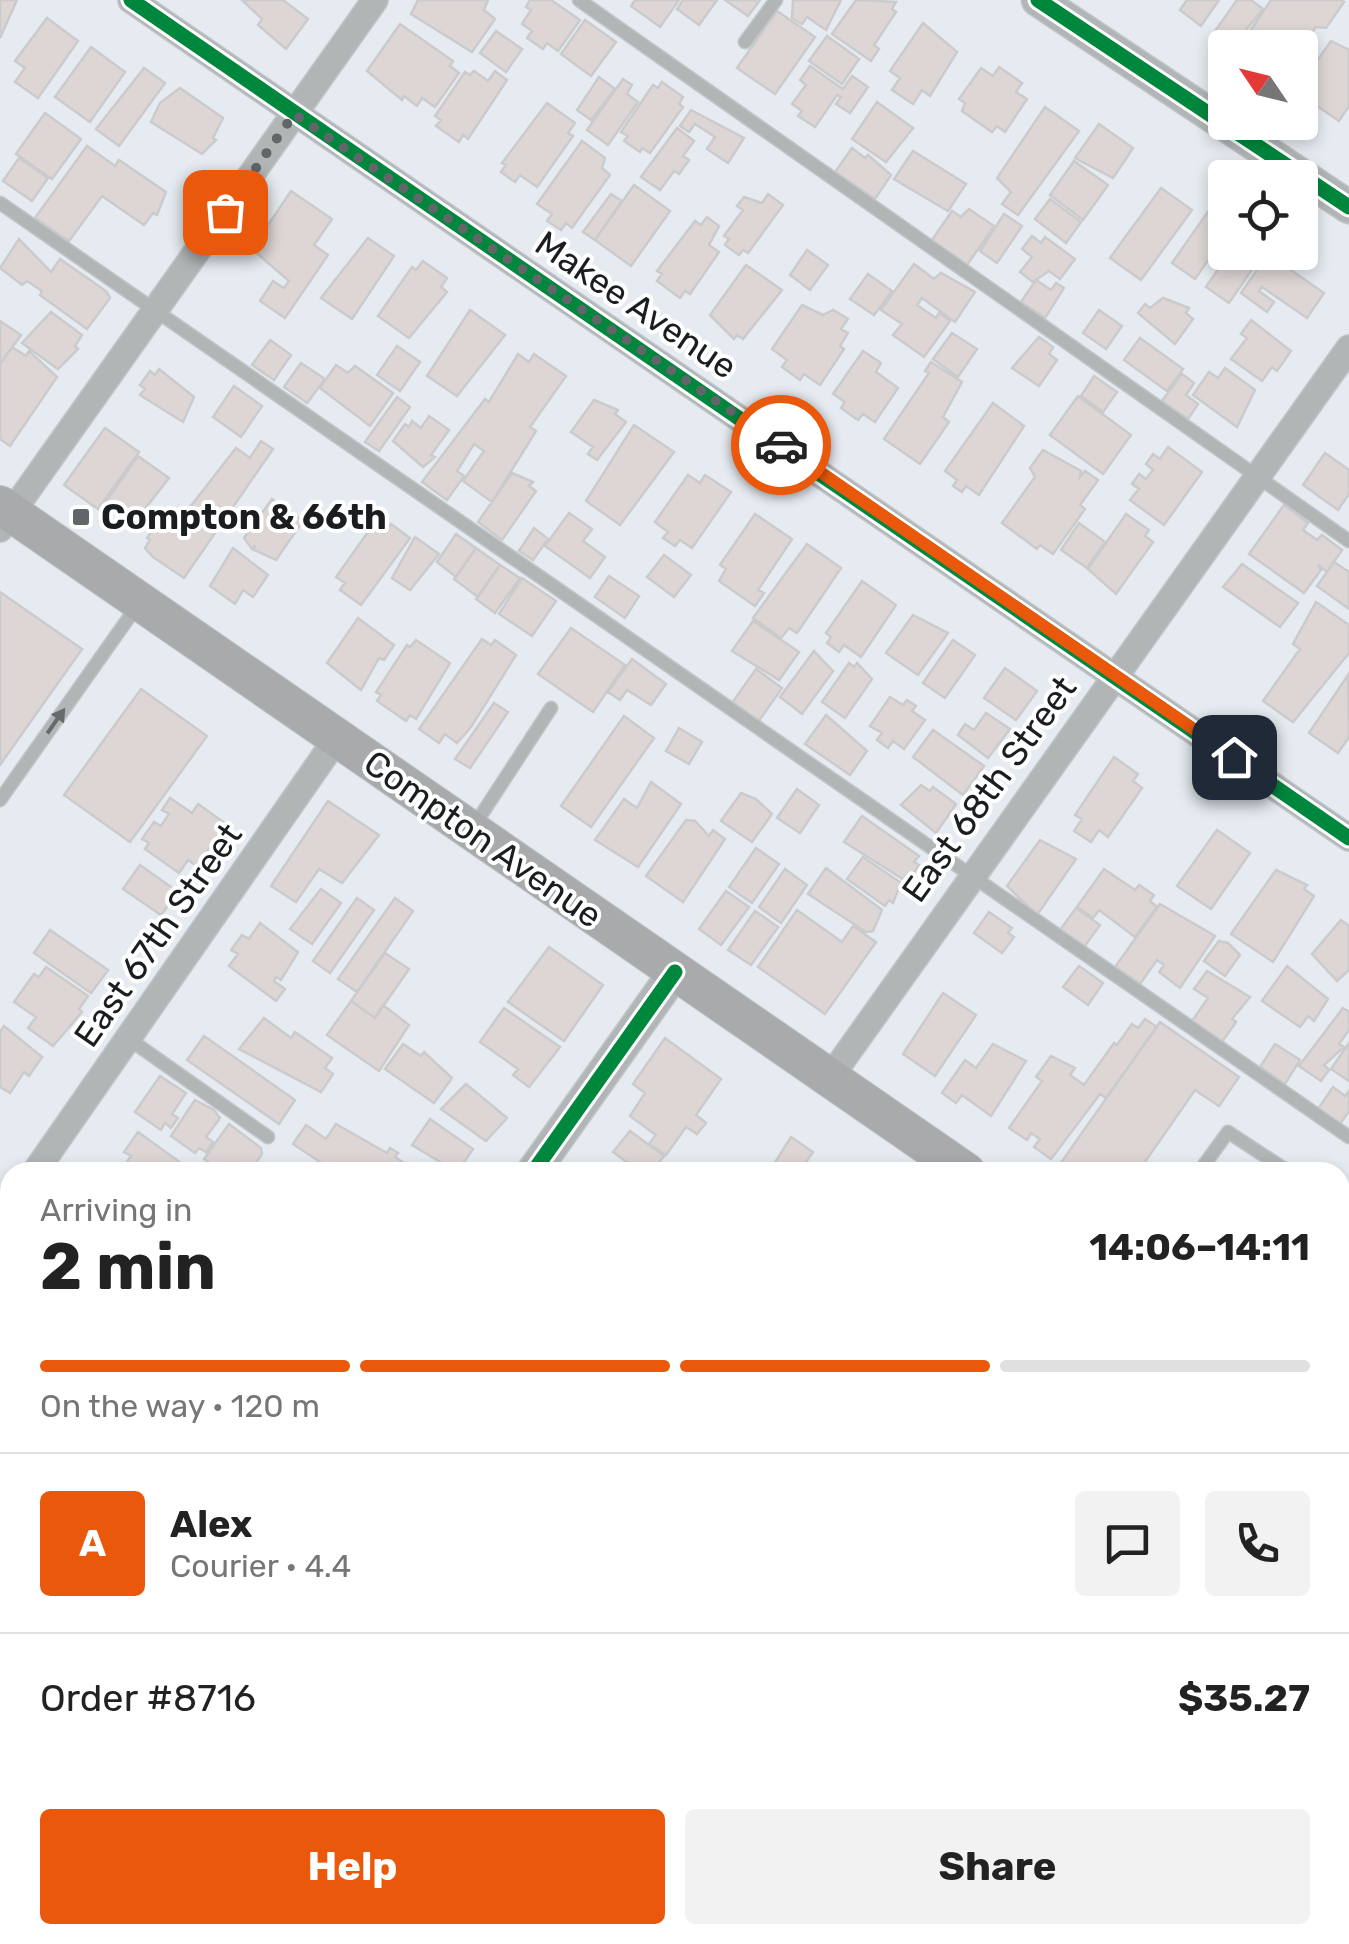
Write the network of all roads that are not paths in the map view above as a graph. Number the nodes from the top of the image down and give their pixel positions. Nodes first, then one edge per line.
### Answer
1 (130, 0) edge
2 (375, 0) edge
3 (579, 0) edge
4 (776, 0) edge
5 (1038, 0) edge
6 (745, 42) dead end
7 (294, 114) junction
8 (0, 203) edge
9 (1349, 207) edge
10 (156, 309) junction
11 (1349, 348) edge
12 (1257, 478) junction
13 (4, 516) edge
14 (1349, 541) edge
15 (140, 602) junction
16 (1119, 676) junction
17 (551, 708) dead end
18 (337, 738) junction
19 (0, 800) edge
20 (471, 831) junction
21 (1349, 838) edge
22 (974, 879) junction
23 (675, 972) junction
24 (128, 1038) junction
25 (829, 1079) junction
26 (1349, 1136) edge
27 (268, 1137) dead end
28 (43, 1162) edge
29 (541, 1162) edge
30 (951, 1162) edge
31 (1206, 1162) edge
32 (1274, 1162) edge

1 - 7 street, Makee Avenue
2 - 7 street
3 - 12 lane
4 - 6 lane
5 - 9 street
7 - 10 street
7 - 16 street, Makee Avenue
8 - 10 lane
10 - 13 street
10 - 22 lane
11 - 12 street, East 68th Street
12 - 14 lane
12 - 16 street, East 68th Street
13 - 15 main road, Compton Avenue
15 - 18 main road, Compton Avenue
19 -> 15 lane
16 - 21 street, Makee Avenue
16 - 22 street, East 68th Street
17 - 20 lane
18 - 20 main road, Compton Avenue
18 - 24 street, East 67th Street
20 - 23 main road, Compton Avenue
22 - 25 street, East 68th Street
22 - 26 lane
23 - 25 main road, Compton Avenue
23 - 29 street
24 - 27 lane
24 - 28 street, East 67th Street
25 - 30 main road, Compton Avenue
31 - 32 lane

